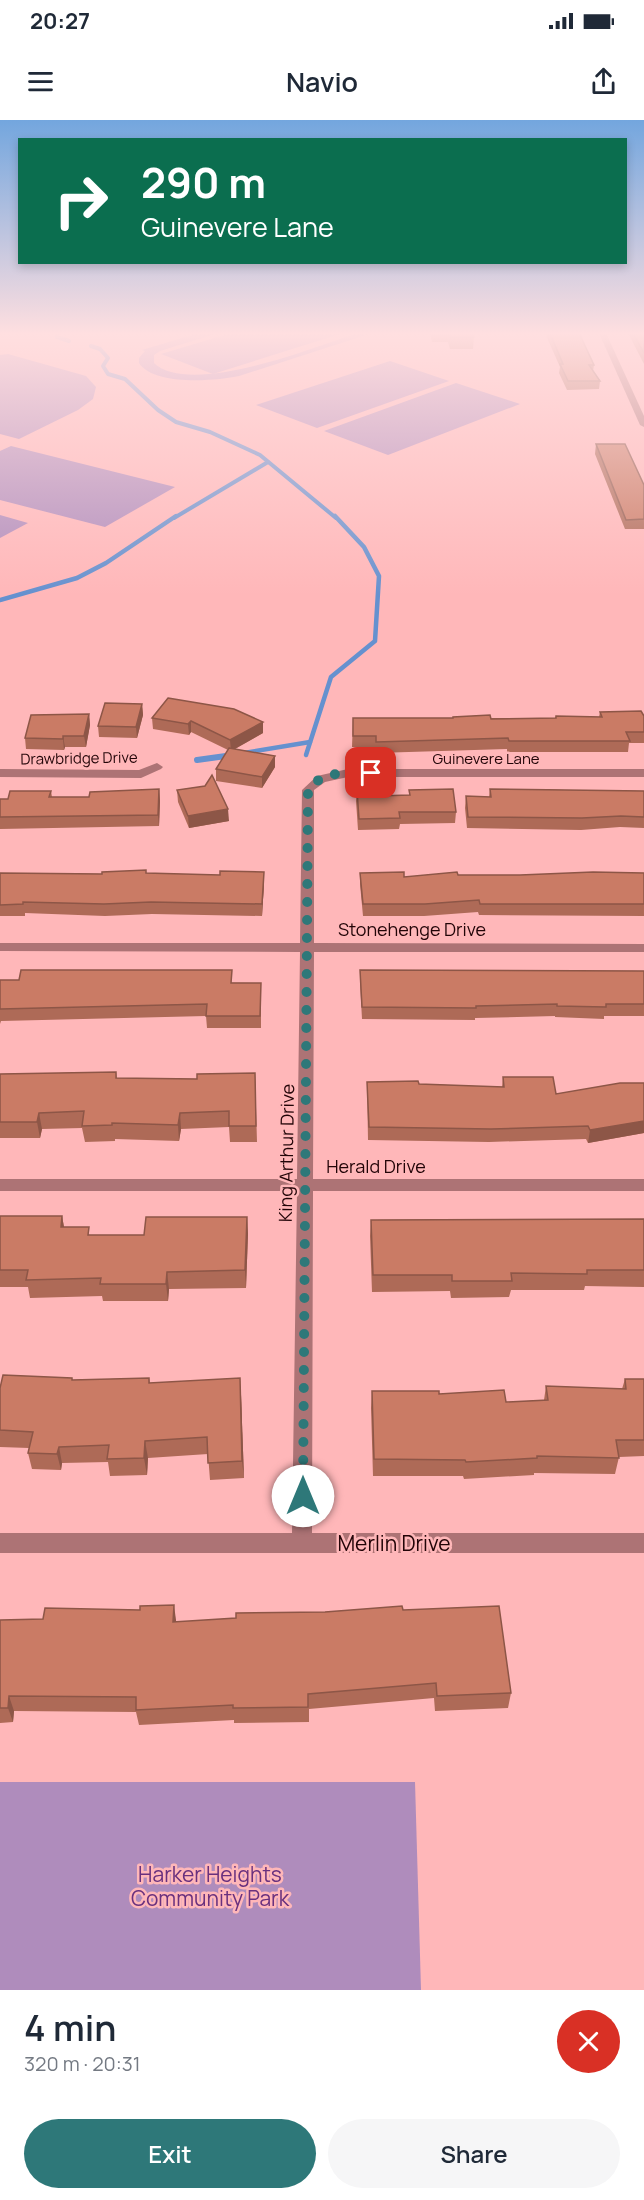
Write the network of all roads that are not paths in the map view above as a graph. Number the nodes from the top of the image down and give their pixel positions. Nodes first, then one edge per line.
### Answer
1 (157, 767) dead end
2 (0, 773) edge
3 (644, 773) edge
4 (329, 776) joint
5 (0, 946) edge
6 (309, 947) junction
7 (644, 948) edge
8 (0, 1185) edge
9 (305, 1185) junction
10 (644, 1185) edge
11 (0, 1543) edge
12 (302, 1543) junction
13 (643, 1548) edge

1 - 2 street, Drawbridge Drive
3 - 4 street, Guinevere Lane
4 - 6 street, King Arthur Drive
5 - 6 street, Stonehenge Drive
6 - 7 street, Stonehenge Drive
6 - 9 street, King Arthur Drive
8 - 9 street, Herald Drive
9 - 10 street, Herald Drive
9 - 12 street, King Arthur Drive
11 - 12 street, Merlin Drive
12 - 13 street, Merlin Drive

